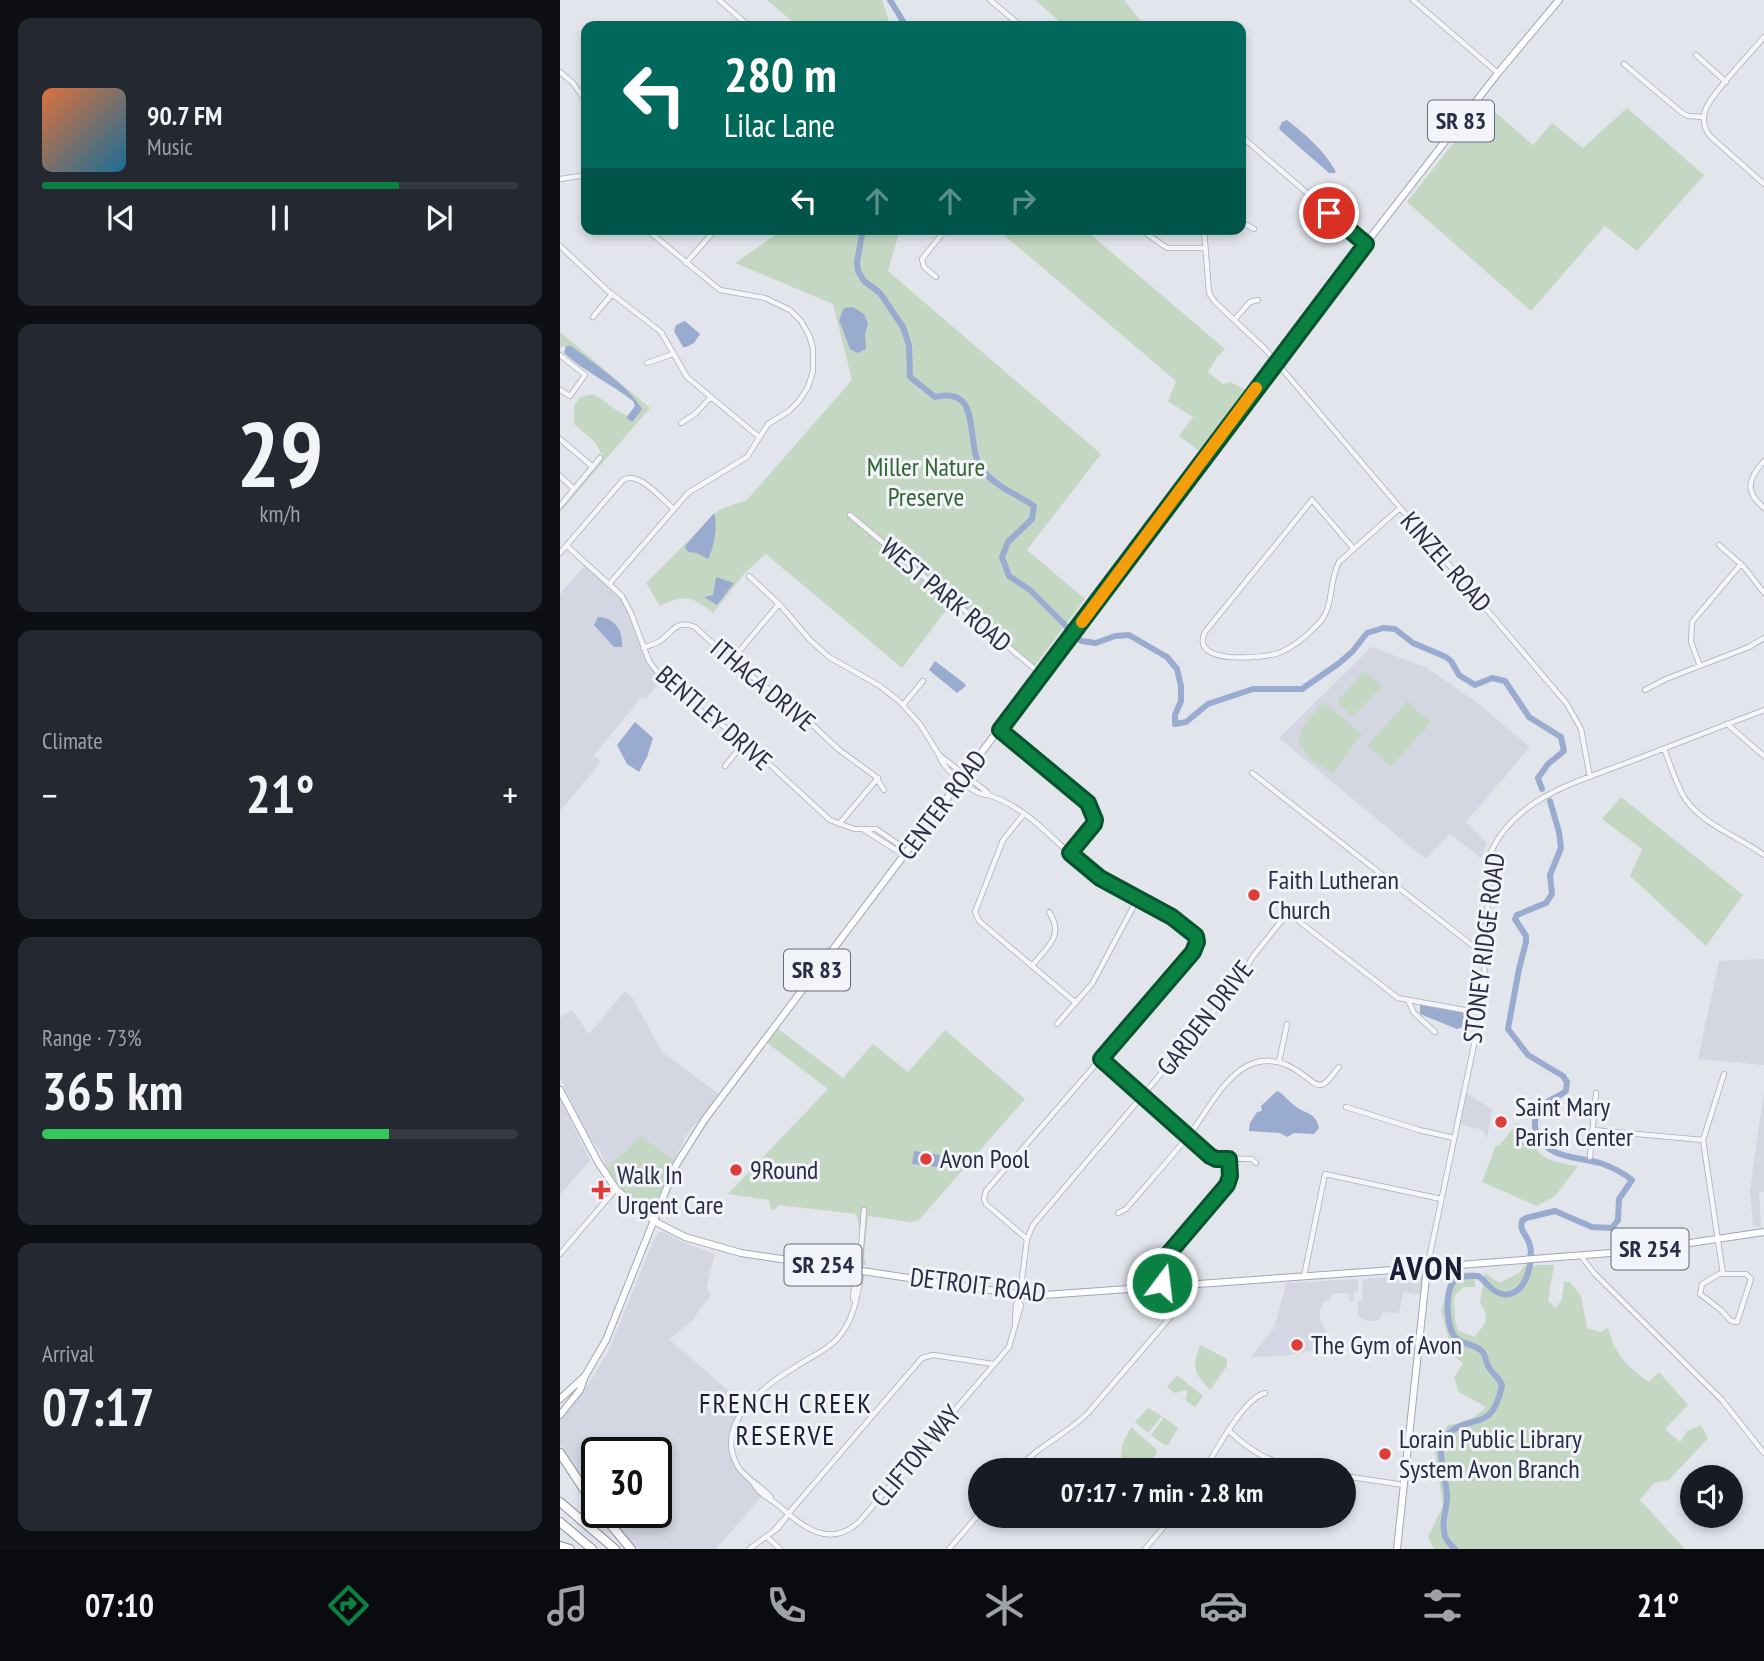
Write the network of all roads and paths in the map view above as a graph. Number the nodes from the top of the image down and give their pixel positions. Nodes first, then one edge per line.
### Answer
1 (719, 0) edge
2 (990, 0) edge
3 (1413, 0) edge
4 (1559, 0) edge
5 (743, 21) edge
6 (1015, 21) edge
7 (1764, 37) edge
8 (1696, 55) dead end
9 (1624, 64) dead end
10 (560, 72) edge
11 (1499, 73) junction
12 (1726, 82) junction
13 (581, 93) edge
14 (1704, 117) junction
15 (1246, 139) edge
16 (581, 176) edge
17 (560, 179) edge
18 (1764, 184) edge
19 (1246, 225) edge
20 (1254, 229) dead end
21 (653, 235) edge
22 (711, 235) edge
23 (941, 235) edge
24 (1149, 235) edge
25 (1204, 235) edge
26 (1366, 244) junction
27 (560, 246) edge
28 (1205, 248) junction
29 (686, 263) junction
30 (936, 277) dead end
31 (612, 294) junction
32 (1258, 300) dead end
33 (593, 317) dead end
34 (1235, 319) junction
35 (673, 354) junction
36 (560, 355) edge
37 (1276, 361) junction
38 (647, 363) dead end
39 (560, 390) edge
40 (711, 397) junction
41 (681, 424) dead end
42 (759, 437) junction
43 (560, 439) edge
44 (600, 458) dead end
45 (1764, 461) edge
46 (593, 467) junction
47 (560, 476) edge
48 (574, 489) junction
49 (560, 506) edge
50 (1400, 508) junction
51 (1764, 508) edge
52 (674, 509) junction
53 (850, 515) dead end
54 (1719, 545) dead end
55 (566, 546) junction
56 (1353, 548) junction
57 (560, 553) edge
58 (1741, 564) junction
59 (749, 576) dead end
60 (610, 583) junction
61 (1764, 593) edge
62 (779, 604) junction
63 (1764, 638) edge
64 (643, 648) junction
65 (731, 661) junction
66 (1700, 666) junction
67 (1042, 675) junction
68 (923, 681) dead end
69 (1645, 690) dead end
70 (903, 705) junction
71 (1764, 710) edge
72 (1727, 724) junction
73 (1000, 730) junction
74 (745, 742) junction
75 (1664, 748) junction
76 (1764, 756) edge
77 (725, 766) dead end
78 (1252, 773) dead end
79 (1590, 777) junction
80 (878, 778) junction
81 (963, 778) junction
82 (884, 790) dead end
83 (1025, 814) junction
84 (839, 824) junction
85 (904, 853) junction
86 (1070, 853) junction
87 (1764, 855) edge
88 (1138, 898) junction
89 (1049, 912) dead end
90 (1486, 956) junction
91 (1032, 965) junction
92 (1408, 1000) junction
93 (1076, 1003) junction
94 (1481, 1013) junction
95 (1057, 1024) dead end
96 (1287, 1024) dead end
97 (1435, 1032) dead end
98 (1101, 1059) junction
99 (1279, 1062) junction
100 (1339, 1067) dead end
101 (1724, 1074) dead end
102 (560, 1090) edge
103 (1597, 1093) dead end
104 (1142, 1096) junction
105 (1346, 1107) dead end
106 (1593, 1130) junction
107 (1187, 1137) junction
108 (1454, 1138) junction
109 (1703, 1140) junction
110 (1590, 1157) dead end
111 (1229, 1159) junction
112 (1256, 1163) dead end
113 (616, 1189) junction
114 (1441, 1199) junction
115 (864, 1210) dead end
116 (1118, 1213) dead end
117 (654, 1221) junction
118 (1764, 1232) edge
119 (1027, 1239) junction
120 (1718, 1239) junction
121 (560, 1254) edge
122 (1580, 1255) junction
123 (1427, 1268) junction
124 (859, 1272) junction
125 (1723, 1274) junction
126 (1304, 1277) junction
127 (1188, 1285) junction
128 (1163, 1287) junction
129 (1020, 1298) junction
130 (994, 1364) junction
131 (585, 1376) junction
132 (1265, 1393) dead end
133 (560, 1399) edge
134 (560, 1415) edge
135 (1229, 1431) junction
136 (1764, 1452) edge
137 (560, 1453) edge
138 (1029, 1458) edge
139 (1212, 1458) edge
140 (1263, 1458) edge
141 (1356, 1478) edge
142 (581, 1484) edge
143 (1404, 1485) junction
144 (560, 1503) edge
145 (787, 1515) junction
146 (560, 1522) edge
147 (968, 1527) edge
148 (613, 1528) edge
149 (1163, 1528) edge
150 (767, 1537) junction
151 (560, 1546) edge
152 (570, 1549) edge
153 (592, 1549) edge
154 (615, 1549) edge
155 (631, 1549) edge
156 (748, 1549) edge
157 (780, 1549) edge
158 (949, 1549) edge
159 (1145, 1549) edge
160 (1397, 1549) edge

1 - 5 street
2 - 6 street
3 - 11 street
4 - 11 main road, CENTER ROAD / SR 83
7 - 12 street
8 - 12 street
9 - 14 street
10 - 13 street
11 - 26 main road, CENTER ROAD / SR 83
12 - 14 street
14 - 18 street
15 - 26 street
16 - 17 street
19 - 20 street
21 - 29 street
22 - 29 street
23 - 30 street
24 - 28 street
25 - 28 street, KINZEL ROAD
26 - 37 main road, CENTER ROAD / SR 83
27 - 31 street
28 - 34 street, KINZEL ROAD
29 - 42 street
31 - 33 street
31 - 35 street
32 - 34 street
34 - 37 street, KINZEL ROAD
35 - 38 street
35 - 40 street
36 - 39 street
37 - 50 street, KINZEL ROAD
37 - 67 main road, CENTER ROAD / SR 83
40 - 41 street
40 - 42 street
42 - 52 street
43 - 46 street
44 - 46 street
45 - 51 street
46 - 48 street
47 - 48 street
48 - 49 street
50 - 56 street
50 - 79 street, KINZEL ROAD
52 - 55 street
52 - 60 street
53 - 67 street, WEST PARK ROAD
54 - 58 street
55 - 57 street
55 - 60 street, BENTLEY DRIVE
56 - 56 street
58 - 61 street
58 - 66 street
59 - 62 street
60 - 64 street, BENTLEY DRIVE
62 - 65 street
62 - 70 street
63 - 66 street
64 - 65 street, ITHACA DRIVE
64 - 74 street, BENTLEY DRIVE
65 - 80 street, ITHACA DRIVE
66 - 69 street
67 - 73 main road, CENTER ROAD / SR 83
68 - 70 street
70 - 81 street
71 - 72 street, STONEY RIDGE ROAD
72 - 75 street, STONEY RIDGE ROAD
72 - 76 street
73 - 81 main road, CENTER ROAD / SR 83
73 - 86 street
74 - 77 street
74 - 84 street, BENTLEY DRIVE
75 - 79 street, STONEY RIDGE ROAD
75 - 87 street
78 - 90 street
79 - 90 street, STONEY RIDGE ROAD
80 - 82 street, ITHACA DRIVE
80 - 84 street
81 - 83 street
81 - 85 main road, CENTER ROAD / SR 83
83 - 86 street
83 - 91 street
84 - 85 street, BENTLEY DRIVE
85 - 117 main road, CENTER ROAD / SR 83
86 - 88 street
88 - 93 street
88 - 98 street
89 - 91 street
90 - 94 street, STONEY RIDGE ROAD
91 - 93 street
92 - 94 street
92 - 97 street
92 - 104 street, GARDEN DRIVE
93 - 95 street
94 - 108 street, STONEY RIDGE ROAD
96 - 99 street
98 - 104 street
98 - 119 street
99 - 100 street
99 - 107 street
101 - 109 street
102 - 113 main road, DETROIT ROAD / SR 254
103 - 106 street
104 - 107 street
104 - 119 street, GARDEN DRIVE
105 - 108 street
106 - 109 street
106 - 110 street
107 - 111 street
107 - 116 street
108 - 114 street, STONEY RIDGE ROAD
109 - 120 street
111 - 112 street
111 - 128 street
113 - 117 main road, DETROIT ROAD / SR 254
113 - 121 street
114 - 123 street, STONEY RIDGE ROAD
114 - 126 street
115 - 124 street, CLIFTON WAY
117 - 124 main road, DETROIT ROAD / SR 254
117 - 131 main road, CENTER ROAD / SR 83
118 - 120 main road, DETROIT ROAD / SR 254
119 - 129 street, GARDEN DRIVE
120 - 122 main road, DETROIT ROAD / SR 254
120 - 125 street
122 - 123 main road, DETROIT ROAD / SR 254
122 - 136 street
123 - 126 main road, DETROIT ROAD / SR 254
123 - 143 main road
124 - 129 main road, DETROIT ROAD / SR 254
124 - 145 street, CLIFTON WAY
125 - 125 street
126 - 127 main road, DETROIT ROAD / SR 254
127 - 128 main road, DETROIT ROAD / SR 254
127 - 138 street
128 - 129 main road, DETROIT ROAD / SR 254
129 - 130 street, CLIFTON WAY
130 - 145 street
130 - 145 street, CLIFTON WAY
131 - 133 main road, CENTER ROAD / SR 83
131 - 134 main road, CENTER ROAD / SR 83
132 - 135 street
135 - 139 street
135 - 140 street
137 - 142 highway
141 - 143 street
143 - 160 main road
144 - 154 highway
145 - 150 street
146 - 153 highway
147 - 158 street
148 - 155 highway
149 - 159 street
150 - 156 street
150 - 157 street
151 - 152 highway

